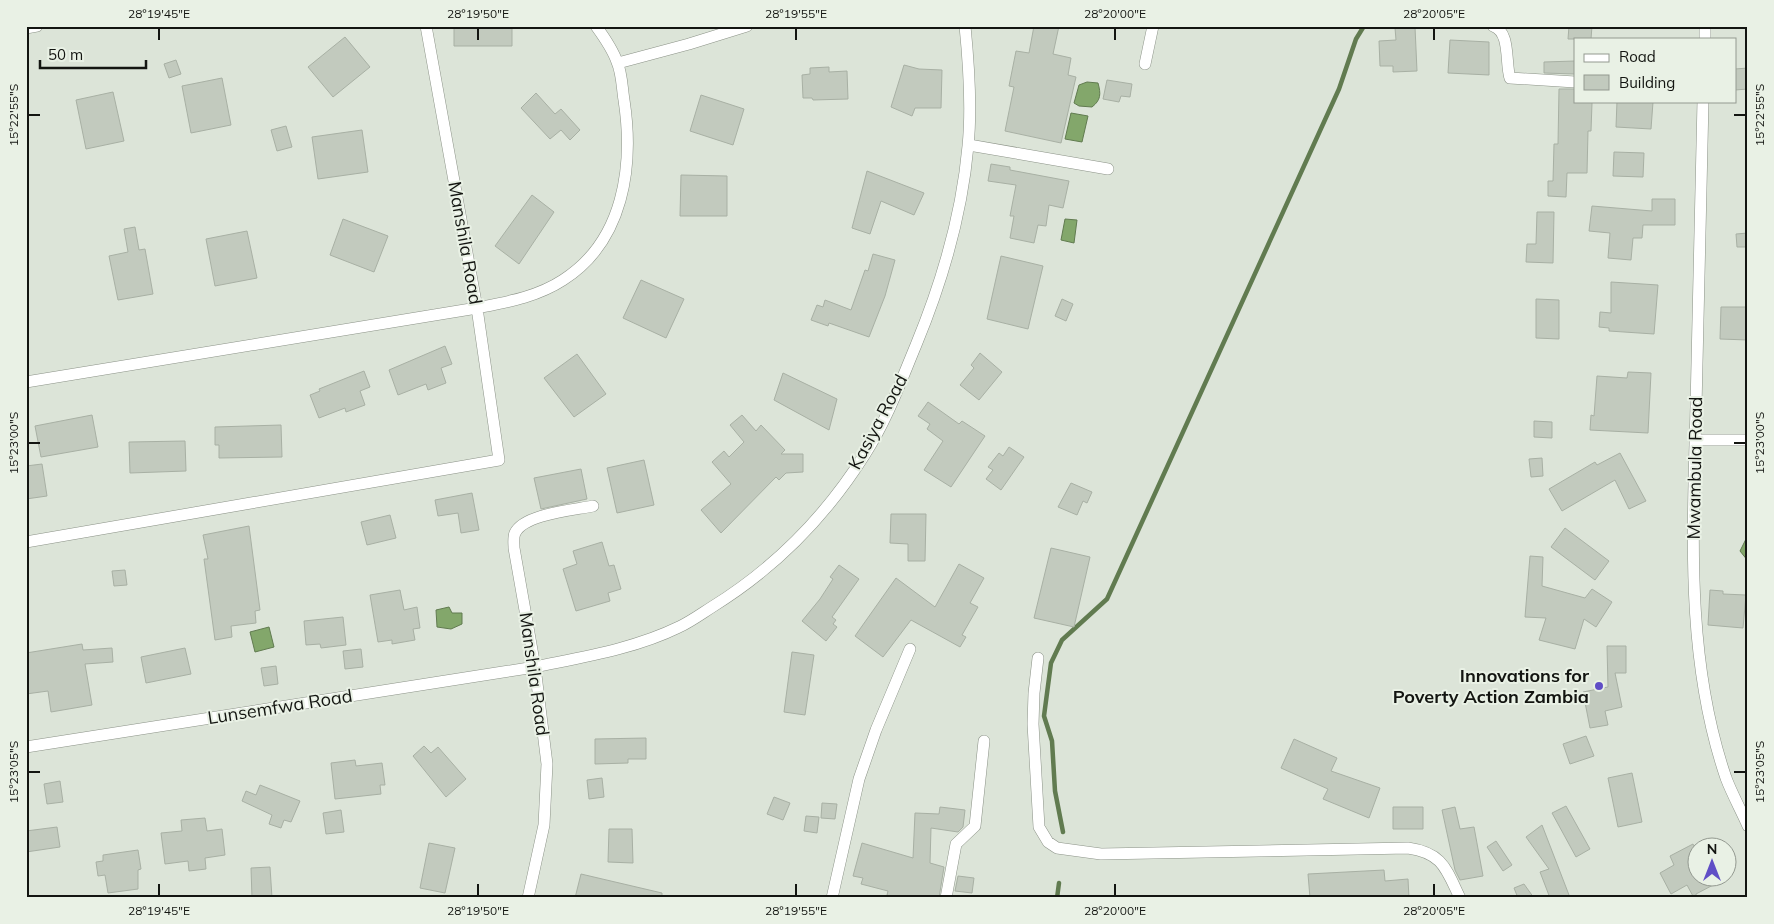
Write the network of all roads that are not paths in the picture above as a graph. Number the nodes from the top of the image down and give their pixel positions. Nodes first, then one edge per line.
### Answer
1 (37, 26) edge
2 (426, 26) edge
3 (596, 26) edge
4 (746, 26) edge
5 (965, 26) edge
6 (1153, 26) edge
7 (1493, 26) edge
8 (26, 28) edge
9 (618, 63) junction
10 (1145, 64) dead end
11 (1574, 82) edge
12 (1703, 102) edge
13 (969, 145) junction
14 (1108, 169) dead end
15 (477, 308) junction
16 (26, 382) edge
17 (1696, 440) junction
18 (1748, 440) edge
19 (593, 506) dead end
20 (26, 542) edge
21 (910, 649) dead end
22 (1038, 658) dead end
23 (535, 667) junction
24 (984, 741) dead end
25 (26, 747) edge
26 (1748, 826) edge
27 (528, 898) edge
28 (832, 898) edge
29 (946, 898) edge
30 (1460, 898) edge

1 - 8 street
2 - 15 street, Manshila Road
3 - 9 street
4 - 9 street
5 - 13 street, Kasiya Road
6 - 10 street
7 - 11 street
9 - 15 street
12 - 17 street, Mwambula Road
13 - 14 street
13 - 23 street, Kasiya Road
15 - 16 street
15 - 20 street, Manshila Road
17 - 18 street
17 - 26 street, Mwambula Road
19 - 23 street, Manshila Road
21 - 28 street
22 - 30 street
23 - 25 street, Lunsemfwa Road
23 - 27 street, Manshila Road
24 - 29 street

